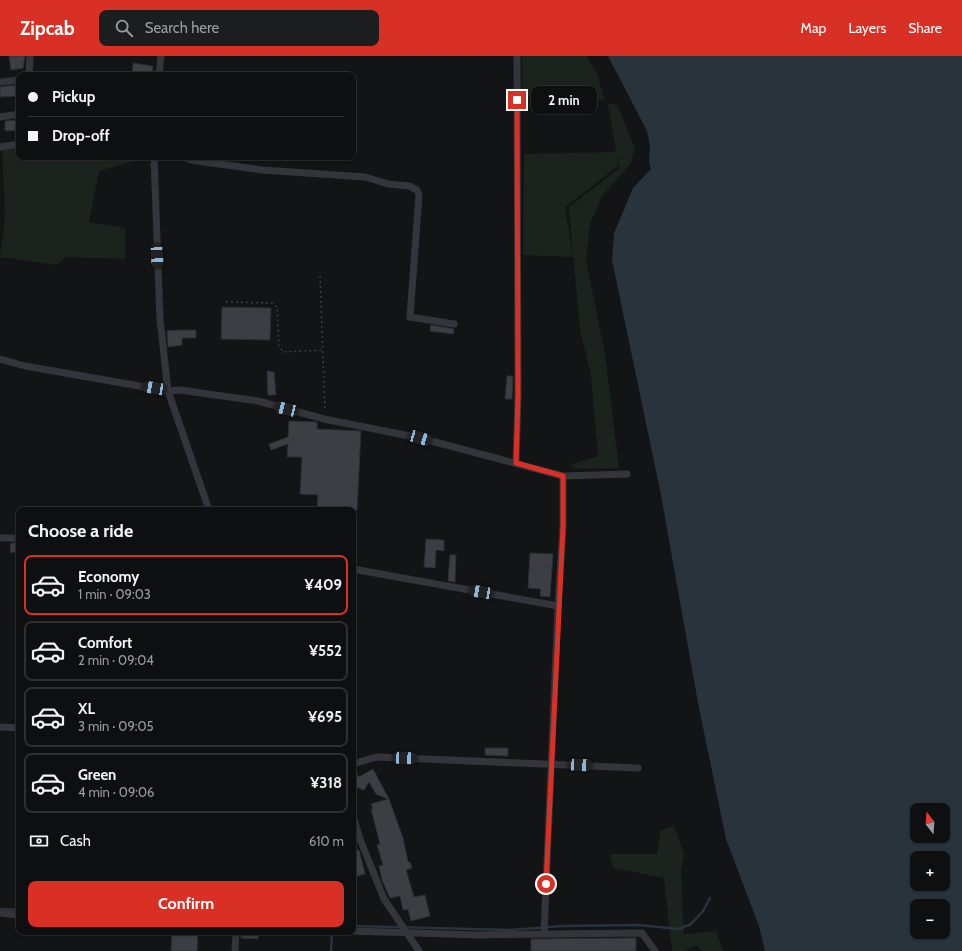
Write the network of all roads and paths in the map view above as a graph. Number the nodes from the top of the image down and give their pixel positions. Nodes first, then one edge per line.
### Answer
1 (30, 56) edge
2 (161, 56) edge
3 (517, 56) edge
4 (29, 72) edge
5 (159, 72) edge
6 (16, 80) edge
7 (0, 82) edge
8 (16, 114) edge
9 (0, 117) edge
10 (16, 144) edge
11 (0, 146) edge
12 (154, 160) edge
13 (191, 160) edge
14 (320, 276) dead end
15 (226, 302) dead end
16 (454, 324) dead end
17 (324, 350) junction
18 (0, 359) edge
19 (168, 391) junction
20 (324, 419) junction
21 (516, 463) junction
22 (627, 474) dead end
23 (563, 476) junction
24 (208, 507) edge
25 (0, 538) edge
26 (16, 538) edge
27 (356, 570) edge
28 (558, 606) junction
29 (0, 727) edge
30 (16, 728) edge
31 (356, 763) edge
32 (551, 764) junction
33 (638, 768) dead end
34 (356, 840) edge
35 (0, 914) edge
36 (16, 915) edge
37 (544, 930) junction
38 (356, 931) edge
39 (406, 932) junction
40 (236, 935) edge
41 (235, 951) edge
42 (419, 951) edge
43 (655, 951) edge

1 - 4 street
2 - 5 street
3 - 21 street
6 - 7 street
8 - 9 street
10 - 11 street
12 - 19 street
13 - 16 street
14 - 17 path
15 - 17 path
17 - 20 path
18 - 19 street
19 - 20 street
19 - 24 street
20 - 21 street
21 - 23 street
22 - 23 street
23 - 28 street
25 - 26 street
27 - 28 street
28 - 32 street
29 - 30 street
31 - 32 street
32 - 33 street
32 - 37 street
34 - 39 street
35 - 36 street
37 - 39 street
37 - 43 street
38 - 39 street
39 - 42 street
40 - 41 street

